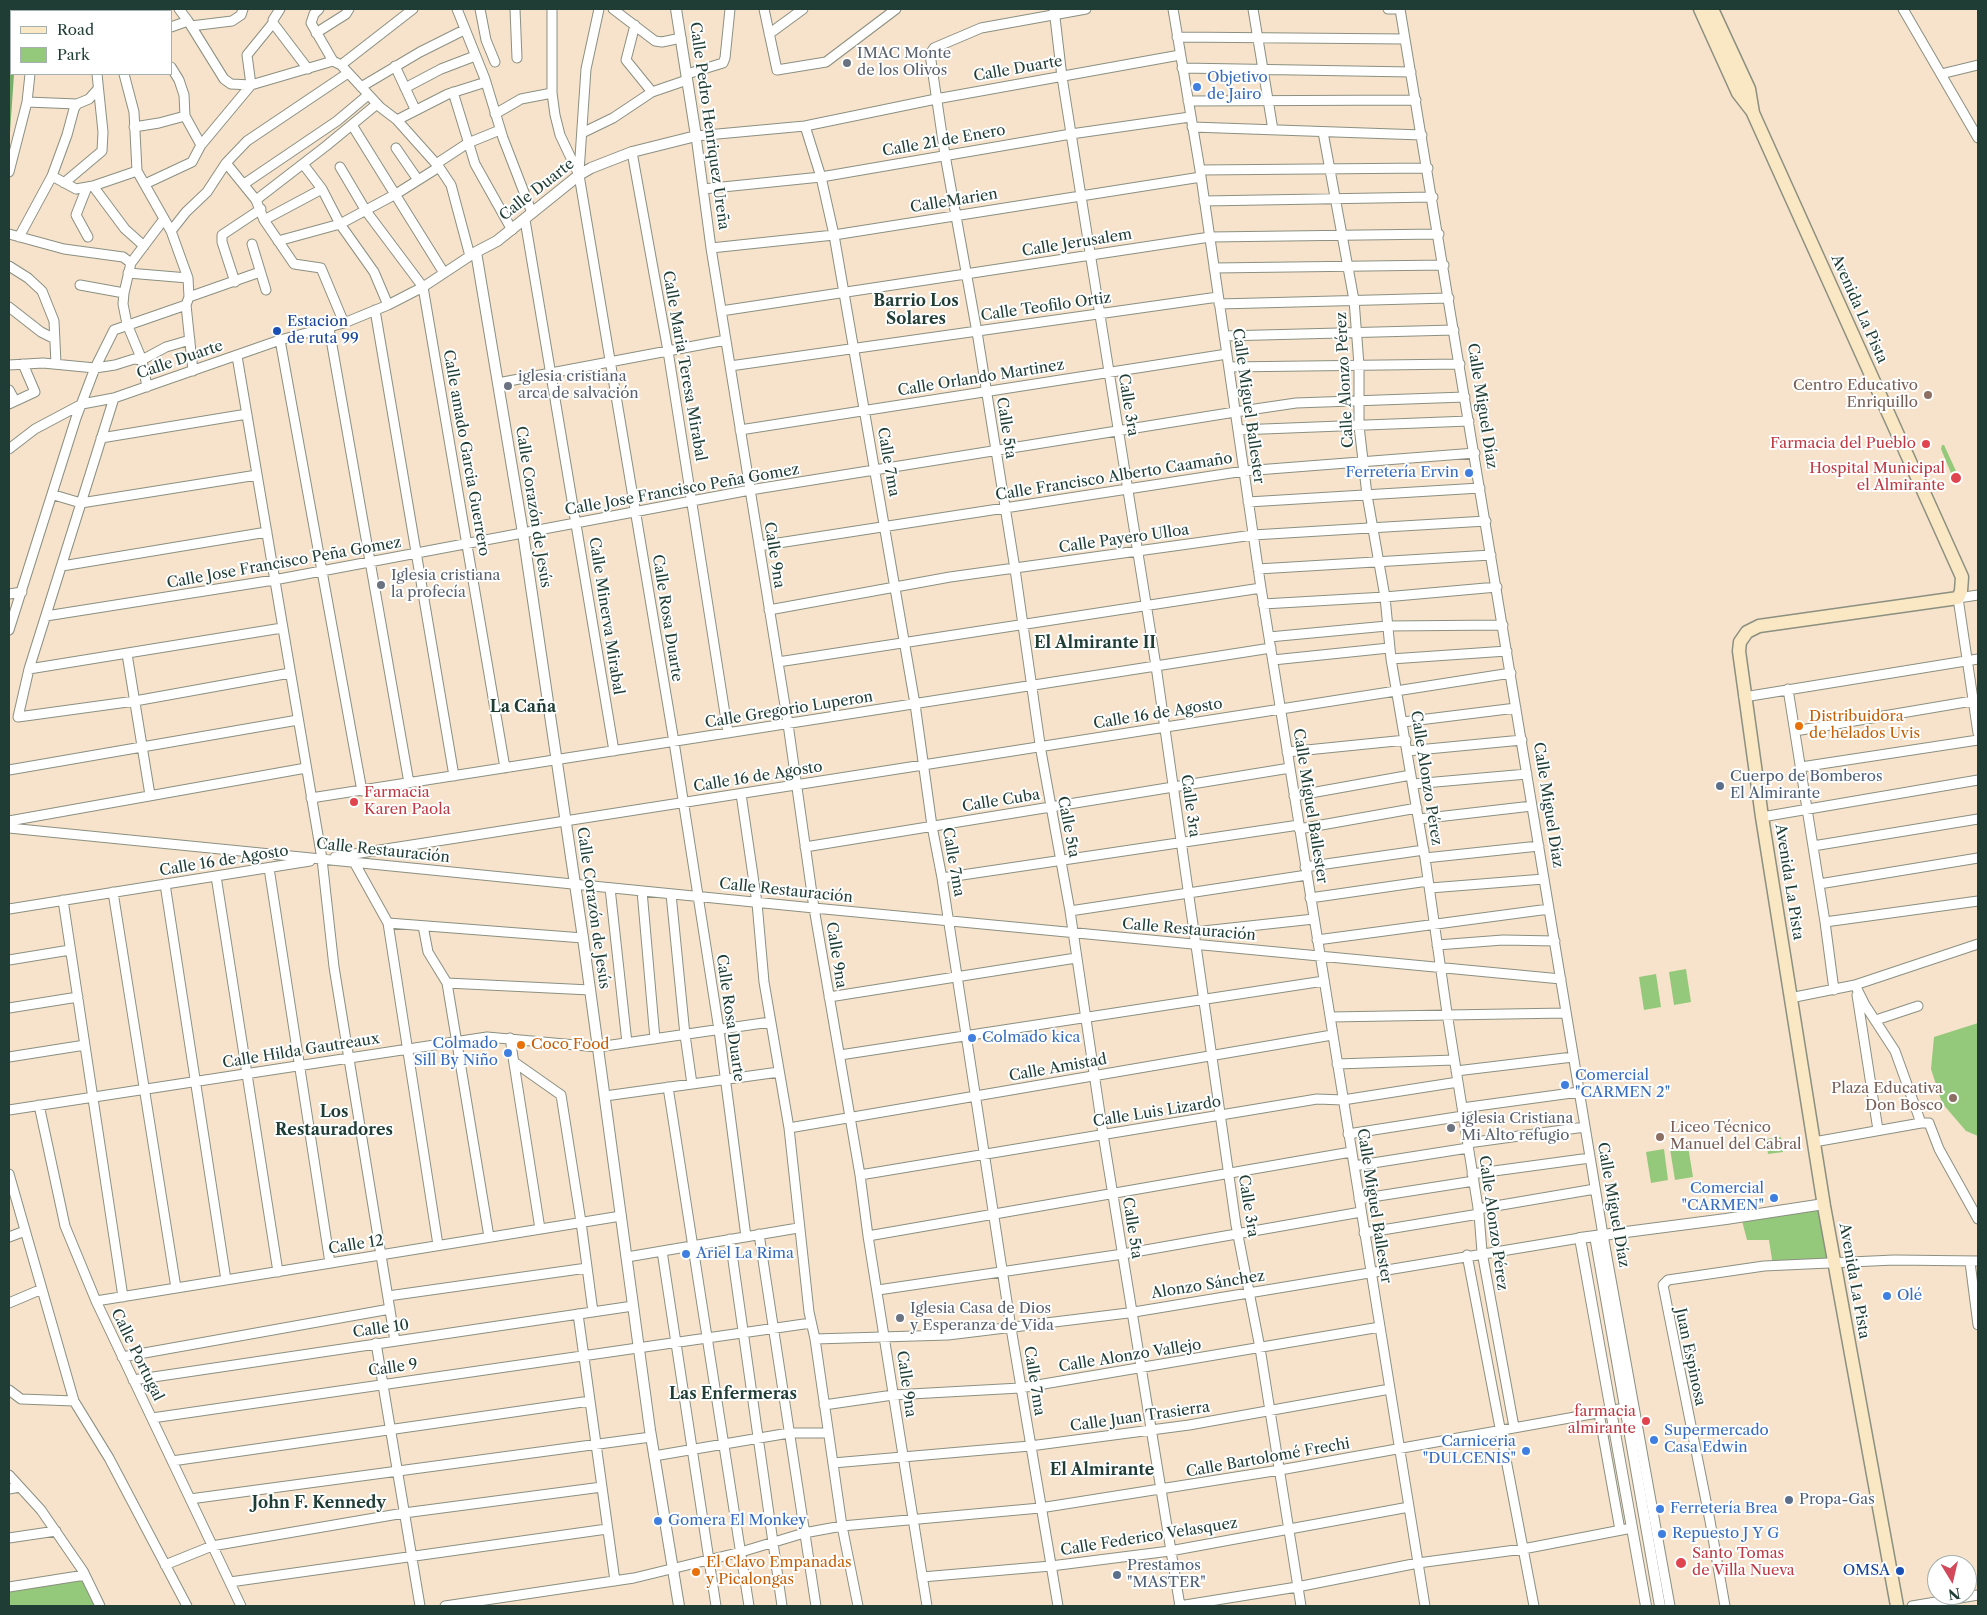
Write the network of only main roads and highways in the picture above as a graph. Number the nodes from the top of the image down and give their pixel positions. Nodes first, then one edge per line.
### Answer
1 (1700, 9) edge
2 (1712, 9) edge
3 (1753, 113) junction
4 (1897, 1606) edge

1 - 3 main road, Avenida La Pista
2 - 3 main road, Avenida La Pista
3 - 4 main road, Avenida La Pista

